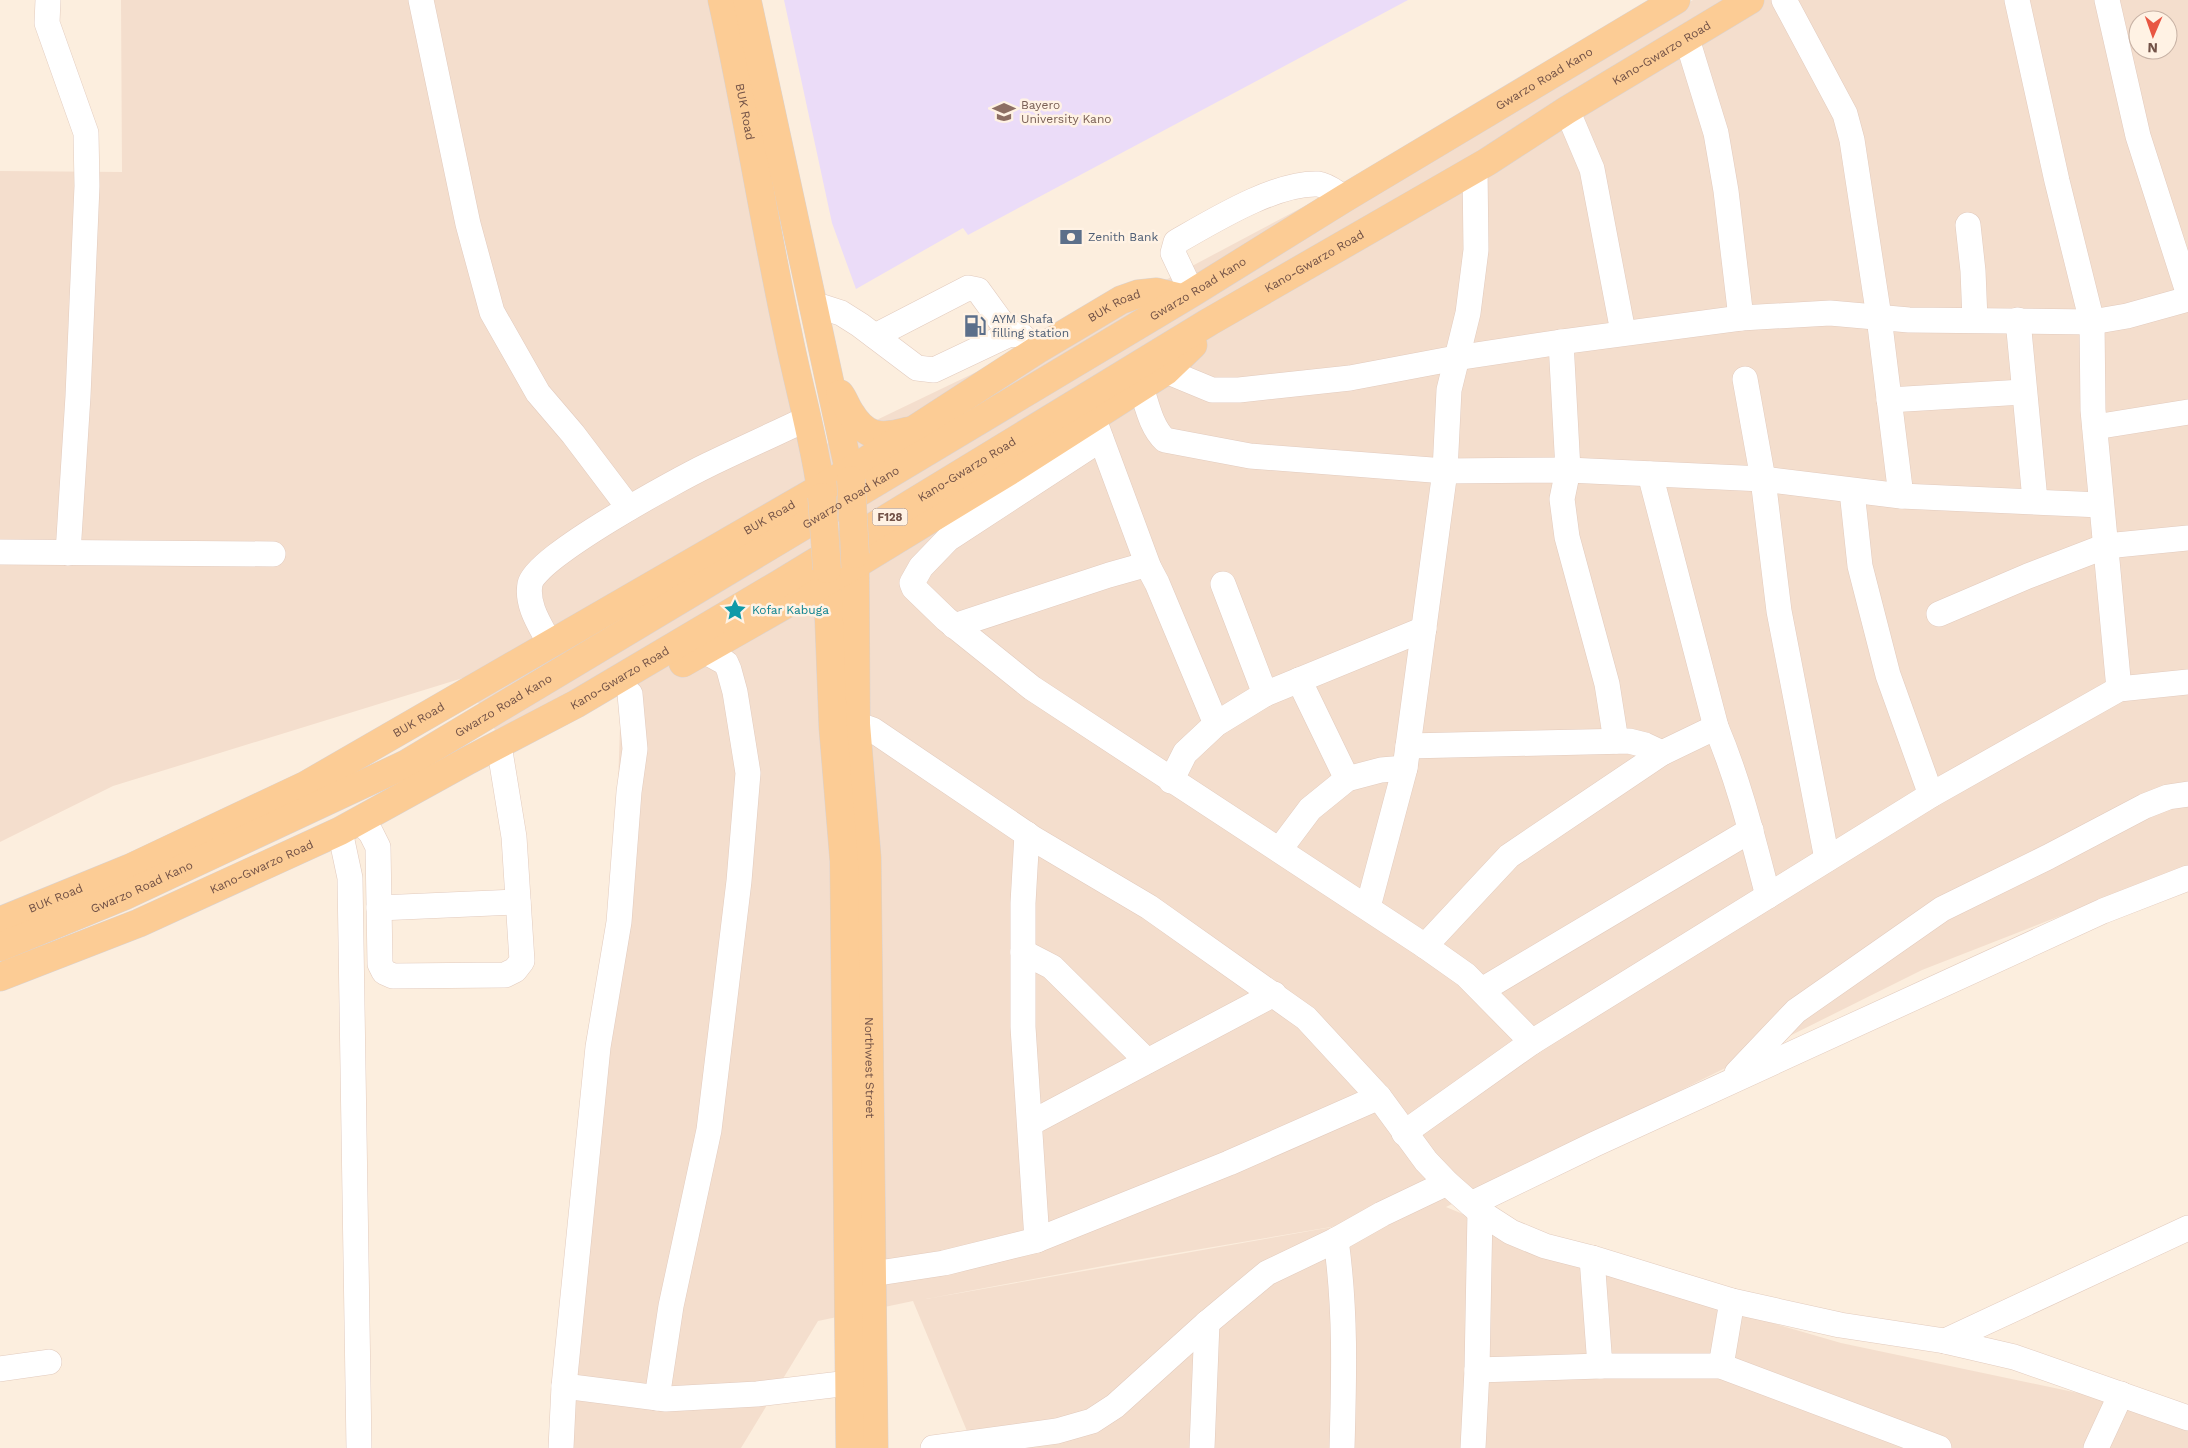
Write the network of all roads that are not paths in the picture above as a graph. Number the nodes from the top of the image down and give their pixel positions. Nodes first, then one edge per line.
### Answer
1 (48, 0) edge
2 (422, 0) edge
3 (722, 0) edge
4 (747, 0) edge
5 (1676, 0) edge
6 (1750, 0) edge
7 (1784, 0) edge
8 (2017, 0) edge
9 (2107, 0) edge
10 (1687, 39) junction
11 (1567, 110) junction
12 (1475, 169) junction
13 (1345, 198) junction
14 (1968, 225) dead end
15 (2188, 292) edge
16 (1187, 296) junction
17 (2188, 299) edge
18 (813, 304) junction
19 (1879, 317) junction
20 (1741, 318) junction
21 (1975, 320) junction
22 (2018, 320) junction
23 (1209, 322) junction
24 (2092, 322) junction
25 (1622, 332) junction
26 (1010, 334) junction
27 (875, 336) junction
28 (1561, 342) junction
29 (1038, 350) junction
30 (1456, 358) junction
31 (1166, 371) junction
32 (1746, 379) dead end
33 (830, 384) junction
34 (1141, 387) junction
35 (2023, 392) junction
36 (1889, 400) junction
37 (2188, 412) edge
38 (808, 418) junction
39 (2095, 427) junction
40 (1097, 428) junction
41 (912, 430) junction
42 (1568, 470) junction
43 (1445, 471) junction
44 (1650, 474) junction
45 (850, 475) junction
46 (1762, 479) junction
47 (1852, 491) junction
48 (821, 492) junction
49 (1901, 496) junction
50 (2035, 500) junction
51 (2101, 505) junction
52 (629, 508) junction
53 (2188, 538) edge
54 (2106, 546) junction
55 (0, 552) edge
56 (68, 553) junction
57 (273, 554) dead end
58 (855, 560) junction
59 (1149, 568) junction
60 (828, 574) junction
61 (1223, 584) dead end
62 (1939, 614) dead end
63 (954, 626) junction
64 (1424, 629) junction
65 (550, 644) junction
66 (704, 651) junction
67 (1299, 680) junction
68 (2188, 682) edge
69 (843, 688) junction
70 (2119, 689) junction
71 (630, 694) junction
72 (1265, 694) junction
73 (856, 724) junction
74 (1216, 724) junction
75 (1716, 727) junction
76 (1616, 741) junction
77 (380, 742) junction
78 (495, 751) junction
79 (1662, 753) junction
80 (1406, 757) junction
81 (406, 764) junction
82 (1347, 779) junction
83 (1171, 781) junction
84 (2188, 794) edge
85 (1931, 795) junction
86 (350, 826) junction
87 (1751, 830) junction
88 (1026, 834) junction
89 (1280, 850) junction
90 (1827, 859) junction
91 (2188, 878) edge
92 (1768, 896) junction
93 (518, 902) junction
94 (1368, 907) junction
95 (379, 908) junction
96 (0, 920) edge
97 (1425, 946) junction
98 (0, 947) edge
99 (1023, 952) junction
100 (0, 977) edge
101 (1482, 990) junction
102 (1274, 994) junction
103 (1532, 1042) junction
104 (1147, 1061) junction
105 (1726, 1084) junction
106 (1378, 1097) junction
107 (1030, 1123) junction
108 (1404, 1134) junction
109 (1447, 1183) junction
110 (1476, 1208) junction
111 (2188, 1228) edge
112 (1037, 1240) junction
113 (1336, 1240) junction
114 (1592, 1258) junction
115 (872, 1274) junction
116 (1732, 1301) junction
117 (1207, 1323) junction
118 (1945, 1341) junction
119 (49, 1362) dead end
120 (1600, 1366) junction
121 (1721, 1366) junction
122 (0, 1369) edge
123 (1477, 1370) junction
124 (849, 1383) junction
125 (564, 1386) junction
126 (2120, 1394) junction
127 (657, 1398) junction
128 (2188, 1418) edge
129 (359, 1448) edge
130 (561, 1448) edge
131 (850, 1448) edge
132 (874, 1448) edge
133 (933, 1448) edge
134 (1202, 1448) edge
135 (1342, 1448) edge
136 (1473, 1448) edge
137 (1939, 1448) edge
138 (2096, 1448) edge

1 - 56 street
2 - 52 street
3 - 38 main road, BUK Road
4 - 18 main road, BUK Road
5 - 13 main road, Gwarzo Road Kano
6 - 10 main road, Kano-Gwarzo Road / F128
7 - 19 street
8 - 24 street
9 - 15 street
10 - 11 main road, Kano-Gwarzo Road / F128
10 - 20 street
11 - 12 main road, Kano-Gwarzo Road / F128
11 - 25 street
12 - 23 main road, Kano-Gwarzo Road / F128
12 - 30 street
13 - 16 main road, Gwarzo Road Kano
13 - 16 street
14 - 21 street
16 - 29 main road, BUK Road
16 - 81 main road, Gwarzo Road Kano
17 - 24 street
18 - 27 street
18 - 33 main road, BUK Road
19 - 20 street
19 - 21 street
19 - 36 street
20 - 25 street
21 - 22 street
22 - 24 street
22 - 35 street
23 - 31 main road
23 - 78 main road, Kano-Gwarzo Road / F128
24 - 39 street
25 - 28 street
26 - 27 street
26 - 27 street
26 - 29 street
28 - 30 street
28 - 42 street
29 - 41 main road, BUK Road
30 - 31 street
30 - 43 street
31 - 34 main road
32 - 46 street
33 - 41 main road
33 - 45 main road, BUK Road
34 - 40 main road
34 - 43 street
35 - 36 street
35 - 50 street
36 - 49 street
37 - 39 street
38 - 48 main road, BUK Road
38 - 52 street
39 - 51 street
40 - 58 main road
40 - 59 street
40 - 63 street
41 - 45 main road, BUK Road
42 - 43 street
42 - 44 street
42 - 76 street
43 - 64 street
44 - 46 street
44 - 75 street
45 - 48 main road, BUK Road
45 - 58 main road, bridge
46 - 47 street
46 - 90 street
47 - 49 street
47 - 85 street
48 - 60 main road, bridge
48 - 65 main road, BUK Road
49 - 50 street
50 - 51 street
51 - 54 street
52 - 65 street
53 - 54 street
54 - 62 street
54 - 70 street
55 - 56 street
56 - 57 street
58 - 60 main road
58 - 69 main road
59 - 63 street
59 - 74 street
60 - 66 main road
60 - 69 main road
61 - 72 street
63 - 83 street
64 - 67 street
64 - 80 street
65 - 77 main road, BUK Road
66 - 71 main road
66 - 127 street
67 - 72 street
67 - 82 street
68 - 70 street
69 - 73 main road, Northwest Street
69 - 124 main road, Northwest Street
70 - 85 street
71 - 78 main road
71 - 125 street
72 - 74 street
73 - 88 street
73 - 115 main road, Northwest Street
74 - 83 street
75 - 79 street
75 - 87 street
76 - 79 street
76 - 80 street
77 - 81 main road
77 - 96 main road, BUK Road
78 - 86 main road, Kano-Gwarzo Road / F128
78 - 93 street
79 - 97 street
80 - 82 street
80 - 94 street
81 - 98 main road, Gwarzo Road Kano
82 - 89 street
83 - 89 street
84 - 105 street
85 - 90 street
86 - 95 street
86 - 100 main road, Kano-Gwarzo Road / F128
86 - 129 street
87 - 92 street
87 - 101 street
88 - 99 street
88 - 102 street
89 - 94 street
90 - 92 street
91 - 105 street
92 - 103 street
93 - 95 street
93 - 95 street
94 - 97 street
97 - 101 street
99 - 104 street
99 - 107 street
101 - 103 street
102 - 104 street
102 - 106 street
103 - 108 street
104 - 107 street
105 - 110 street
106 - 108 street
106 - 112 street
107 - 112 street
108 - 109 street
109 - 110 street
109 - 113 street
110 - 114 street
110 - 123 street
111 - 118 street
112 - 115 street
113 - 117 street
113 - 135 street
114 - 116 street
114 - 120 street
115 - 132 main road, Northwest Street
116 - 118 street
116 - 121 street
117 - 133 street
117 - 134 street
118 - 126 street
119 - 122 street
120 - 121 street
120 - 123 street
121 - 137 street
123 - 136 street
124 - 127 street
124 - 131 main road, Northwest Street
125 - 127 street
125 - 130 street
126 - 128 street
126 - 138 street

